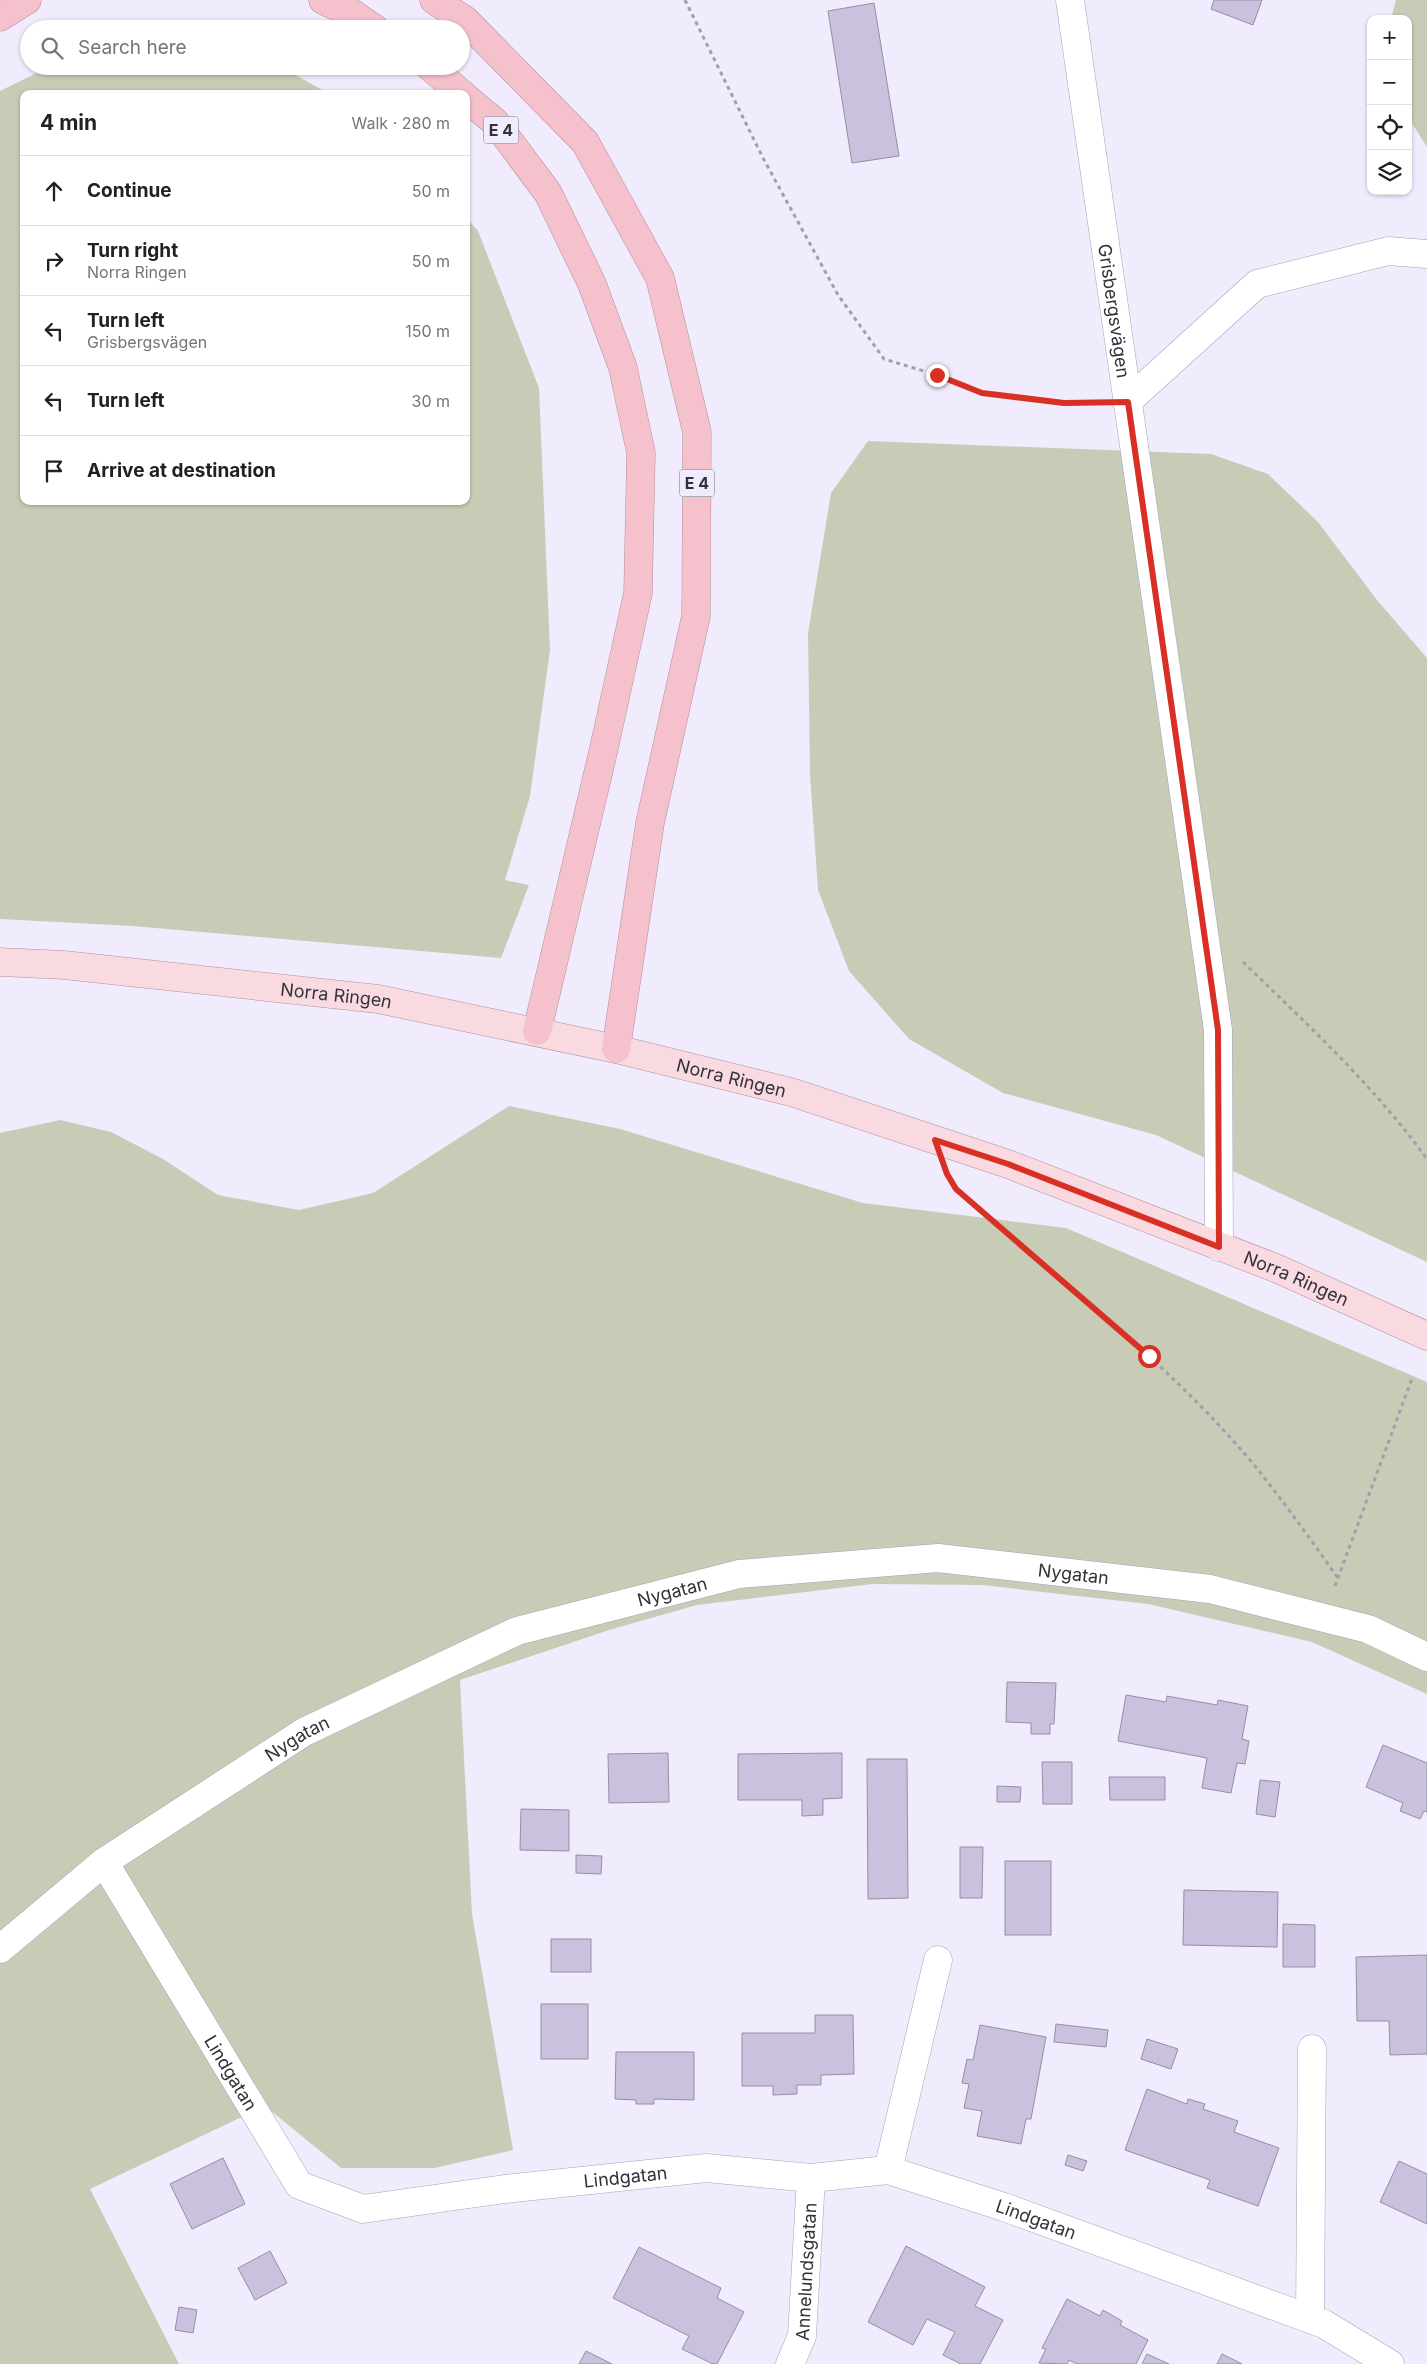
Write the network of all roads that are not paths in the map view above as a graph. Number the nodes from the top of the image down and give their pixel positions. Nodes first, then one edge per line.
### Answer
1 (27, 0) edge
2 (323, 0) edge
3 (434, 0) edge
4 (1070, 0) edge
5 (0, 17) edge
6 (362, 20) edge
7 (465, 20) edge
8 (470, 25) edge
9 (440, 75) edge
10 (457, 90) edge
11 (470, 101) edge
12 (1427, 254) edge
13 (1128, 402) junction
14 (0, 962) edge
15 (537, 1031) junction
16 (616, 1049) junction
17 (1219, 1247) junction
18 (1427, 1336) edge
19 (1427, 1657) edge
20 (104, 1862) junction
21 (0, 1949) edge
22 (938, 1960) dead end
23 (1312, 2049) dead end
24 (888, 2170) junction
25 (811, 2178) junction
26 (1310, 2319) junction
27 (790, 2364) edge
28 (1390, 2364) edge

1 - 5 highway
2 - 6 highway
3 - 7 highway, E 4
4 - 13 street, Grisbergsvägen
8 - 16 highway, E 4
9 - 10 highway
11 - 15 highway, E 4
12 - 13 street
13 - 17 street, Grisbergsvägen
14 - 15 main road, Norra Ringen
15 - 16 main road, Norra Ringen
16 - 17 main road, Norra Ringen
17 - 18 main road, Norra Ringen
19 - 20 street, Nygatan
20 - 21 street, Nygatan
20 - 25 street, Lindgatan
22 - 24 street
23 - 26 street
24 - 25 street, Lindgatan
24 - 26 street, Lindgatan
25 - 27 street, Annelundsgatan
26 - 28 street, Lindgatan

